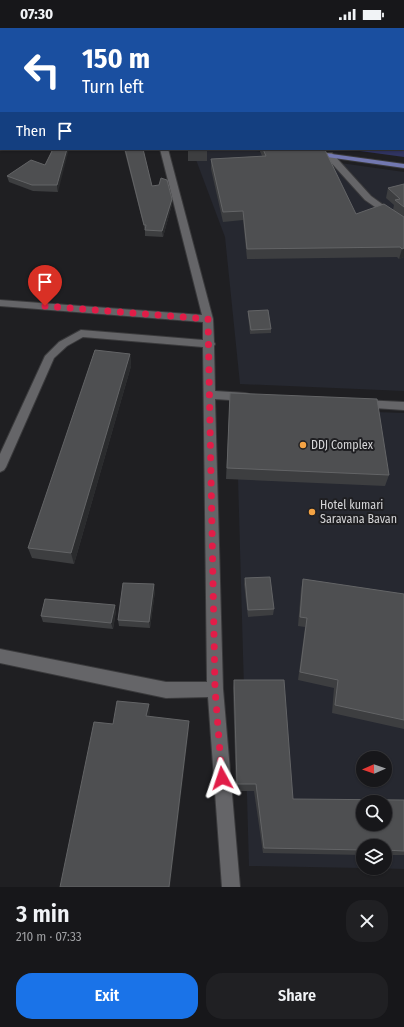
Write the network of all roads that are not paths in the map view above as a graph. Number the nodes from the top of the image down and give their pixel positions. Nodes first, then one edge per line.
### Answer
1 (164, 150) edge
2 (306, 152) edge
3 (323, 153) edge
4 (404, 166) edge
5 (404, 224) edge
6 (0, 303) edge
7 (208, 319) junction
8 (210, 344) junction
9 (210, 395) junction
10 (257, 398) edge
11 (350, 403) edge
12 (404, 406) edge
13 (0, 467) edge
14 (0, 656) edge
15 (215, 689) junction
16 (231, 887) edge

1 - 7 street
2 - 3 main road
3 - 4 main road
3 - 5 street
6 - 7 street
7 - 8 street
8 - 9 street
8 - 13 street
9 - 10 street
9 - 15 street
11 - 12 street
14 - 15 street
15 - 16 street

